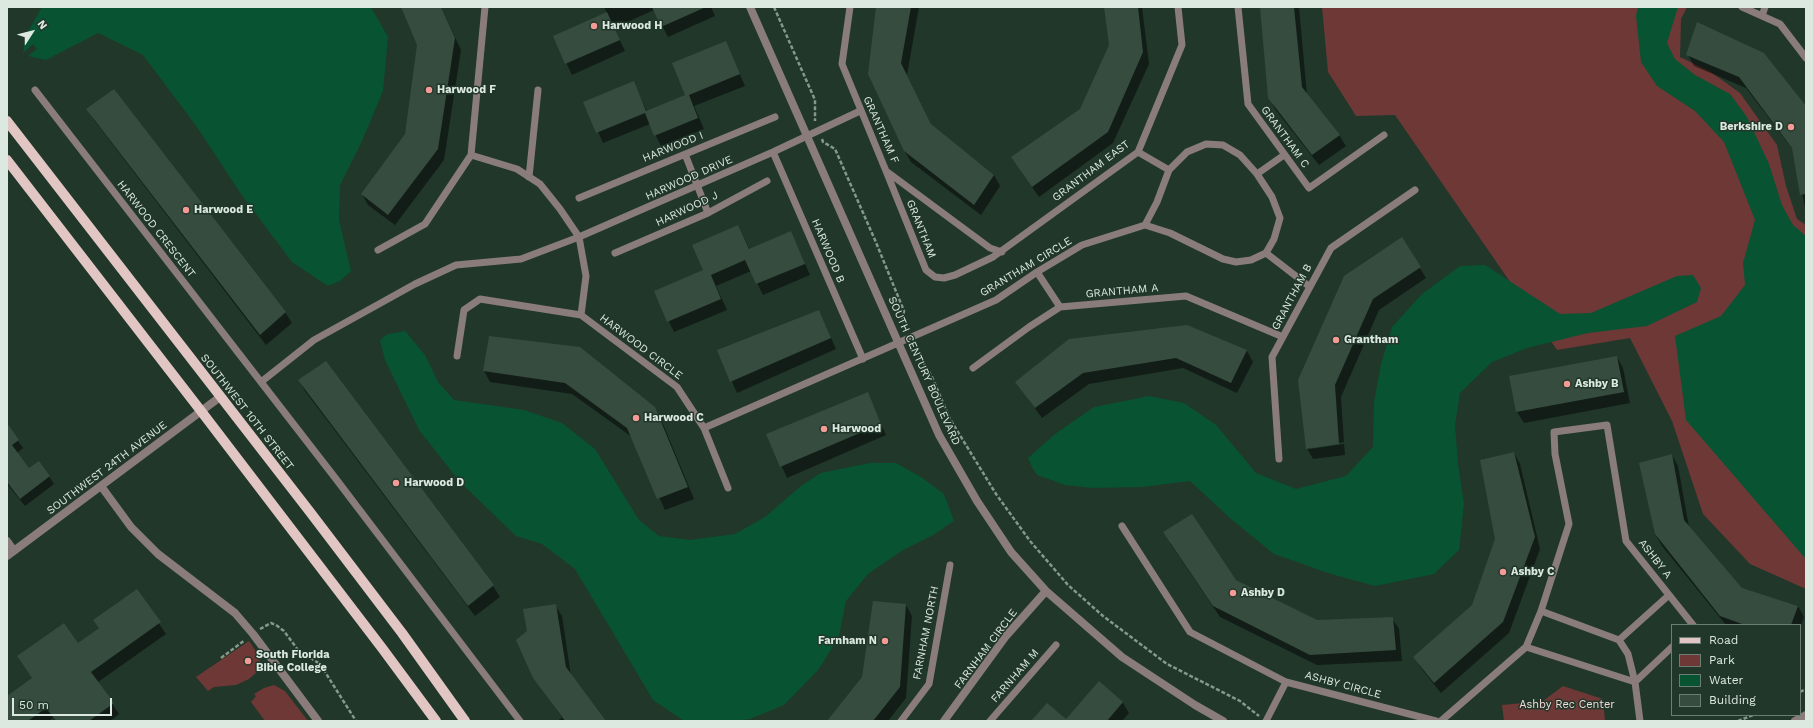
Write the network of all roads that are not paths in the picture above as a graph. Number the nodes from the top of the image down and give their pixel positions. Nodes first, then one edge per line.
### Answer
1 (485, 7) edge
2 (750, 7) edge
3 (850, 7) edge
4 (1178, 7) edge
5 (1238, 7) edge
6 (1742, 7) edge
7 (1765, 7) edge
8 (1762, 16) junction
9 (1806, 58) edge
10 (35, 90) dead end
11 (538, 90) dead end
12 (860, 111) junction
13 (775, 117) dead end
14 (7, 121) edge
15 (1384, 135) dead end
16 (806, 136) junction
17 (773, 152) junction
18 (1138, 152) junction
19 (685, 154) junction
20 (471, 155) junction
21 (1284, 155) junction
22 (7, 160) edge
23 (1170, 170) junction
24 (886, 171) junction
25 (1257, 174) junction
26 (529, 177) junction
27 (766, 181) dead end
28 (697, 186) junction
29 (1415, 190) dead end
30 (579, 198) dead end
31 (708, 214) junction
32 (1145, 225) junction
33 (579, 238) junction
34 (378, 250) dead end
35 (1002, 252) junction
36 (615, 253) dead end
37 (1266, 253) junction
38 (993, 257) joint
39 (1037, 272) junction
40 (1310, 287) junction
41 (1060, 307) junction
42 (581, 315) junction
43 (1283, 337) junction
44 (900, 343) junction
45 (457, 356) dead end
46 (863, 359) junction
47 (973, 368) dead end
48 (261, 382) junction
49 (220, 397) junction
50 (201, 411) junction
51 (704, 428) junction
52 (1278, 459) dead end
53 (101, 486) junction
54 (728, 488) dead end
55 (1122, 526) dead end
56 (7, 541) edge
57 (14, 551) junction
58 (7, 556) edge
59 (950, 565) dead end
60 (1046, 591) junction
61 (1669, 595) junction
62 (1541, 611) junction
63 (1692, 624) edge
64 (1619, 640) junction
65 (1056, 645) dead end
66 (1526, 647) junction
67 (1671, 648) edge
68 (1286, 682) junction
69 (1635, 682) junction
70 (1806, 715) edge
71 (904, 720) edge
72 (318, 721) edge
73 (436, 721) edge
74 (465, 721) edge
75 (520, 721) edge
76 (944, 721) edge
77 (990, 721) edge
78 (1223, 721) edge
79 (1266, 721) edge
80 (1436, 721) edge
81 (1441, 721) edge
82 (1640, 721) edge
83 (1795, 721) edge

1 - 20 lane
2 - 16 street, SOUTH CENTURY BOULEVARD
3 - 12 lane, GRANTHAM F
4 - 18 lane, GRANTHAM EAST
5 - 21 lane, GRANTHAM C
6 - 8 lane
7 - 8 lane
8 - 9 lane
10 - 48 lane, HARWOOD CRESCENT
11 - 26 lane
12 - 16 lane, HARWOOD DRIVE
12 - 24 lane, GRANTHAM F
13 - 19 lane, HARWOOD I
14 - 49 main road, SOUTHWEST 10TH STREET
15 - 21 lane, GRANTHAM C
16 - 17 lane, HARWOOD DRIVE
16 - 44 street, SOUTH CENTURY BOULEVARD
17 - 28 lane, HARWOOD DRIVE
17 - 46 lane, HARWOOD B
18 - 23 lane
18 - 35 lane, GRANTHAM EAST
19 - 28 lane
19 - 30 lane, HARWOOD I
20 - 26 lane
20 - 34 lane
21 - 25 lane
22 - 50 main road
23 - 25 lane
23 - 32 lane
24 - 35 lane, GRANTHAM F
24 - 38 lane, GRANTHAM
25 - 37 lane
26 - 33 lane
27 - 31 lane, HARWOOD J
28 - 31 lane
28 - 33 lane, HARWOOD DRIVE
29 - 40 lane, GRANTHAM B
31 - 36 lane, HARWOOD J
32 - 37 lane
32 - 39 lane, GRANTHAM CIRCLE
33 - 42 lane
33 - 48 lane
35 - 38 lane, GRANTHAM EAST
37 - 40 lane
39 - 41 lane
39 - 44 lane, GRANTHAM CIRCLE
40 - 43 lane, GRANTHAM B
41 - 43 lane, GRANTHAM A
41 - 47 lane, GRANTHAM A
42 - 45 lane
42 - 51 lane, HARWOOD CIRCLE
43 - 52 lane, GRANTHAM B
44 - 46 lane
44 - 60 street, SOUTH CENTURY BOULEVARD
46 - 51 lane
48 - 75 lane
49 - 50 street, SOUTHWEST 24TH AVENUE
49 - 74 main road, SOUTHWEST 10TH STREET
50 - 53 street, SOUTHWEST 24TH AVENUE
50 - 73 main road
51 - 54 lane, HARWOOD CIRCLE
53 - 57 street, SOUTHWEST 24TH AVENUE
53 - 72 street
55 - 68 lane
56 - 57 street
57 - 58 street, SOUTHWEST 24TH AVENUE
59 - 71 lane, FARNHAM NORTH
60 - 76 street, FARNHAM CIRCLE
60 - 78 street, SOUTH CENTURY BOULEVARD
61 - 62 lane, ASHBY A
61 - 63 lane, ASHBY A
61 - 64 lane
62 - 64 lane
62 - 66 lane
64 - 69 lane
65 - 77 lane, FARNHAM M
66 - 69 lane
66 - 81 lane
67 - 69 lane
68 - 79 lane
68 - 80 lane, ASHBY CIRCLE
69 - 82 lane
70 - 83 street

